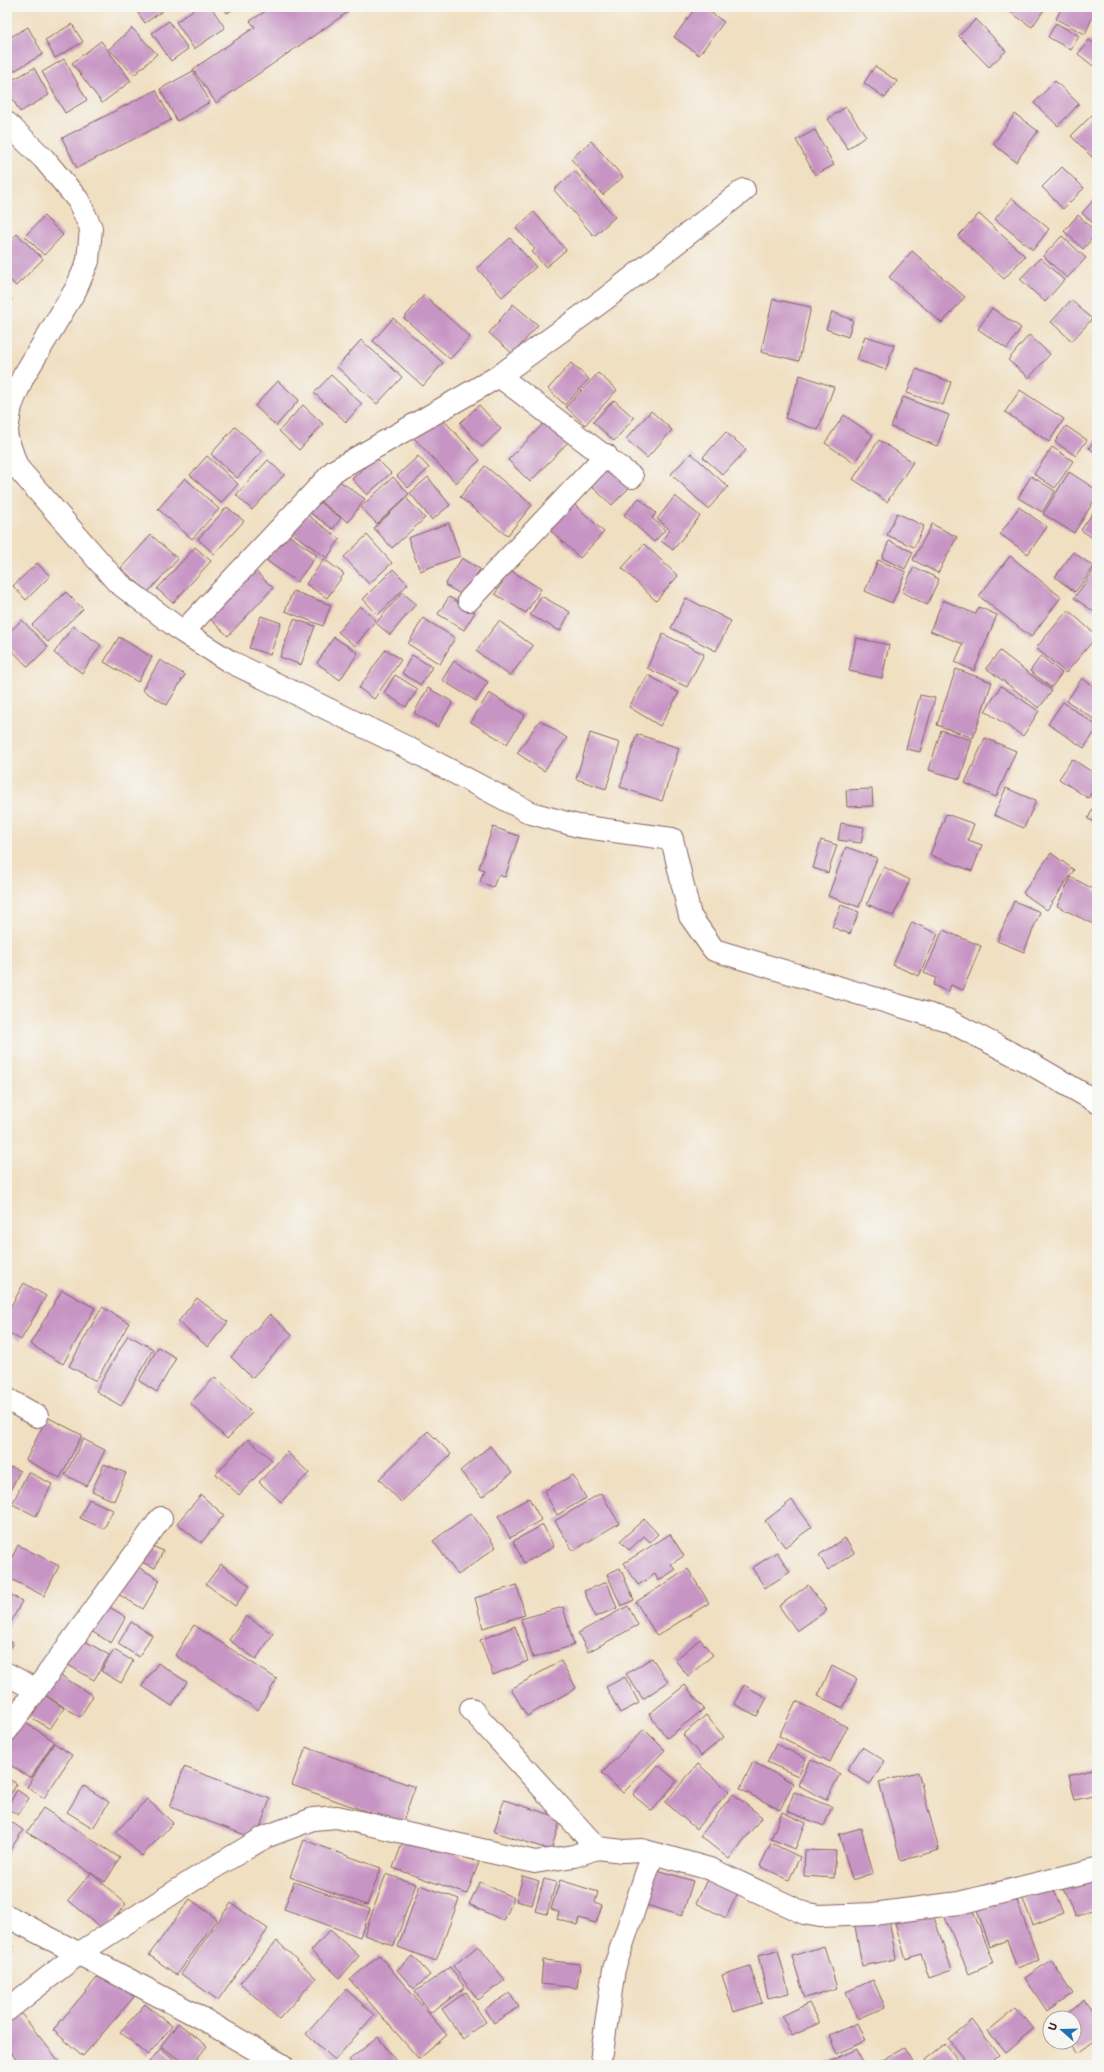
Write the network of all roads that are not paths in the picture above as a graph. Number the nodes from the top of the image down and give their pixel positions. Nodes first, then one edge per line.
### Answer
1 (7, 123) edge
2 (744, 190) dead end
3 (499, 376) junction
4 (7, 430) edge
5 (7, 438) edge
6 (606, 455) junction
7 (632, 477) dead end
8 (469, 600) dead end
9 (183, 632) junction
10 (1097, 1102) edge
11 (7, 1399) edge
12 (37, 1416) dead end
13 (161, 1518) dead end
14 (7, 1674) edge
15 (36, 1690) junction
16 (472, 1709) dead end
17 (7, 1730) edge
18 (597, 1848) junction
19 (653, 1853) junction
20 (1097, 1869) edge
21 (7, 1916) edge
22 (78, 1954) junction
23 (7, 2010) edge
24 (602, 2052) dead end
25 (282, 2065) edge

1 - 4 street
2 - 3 street
3 - 6 street
3 - 9 street
5 - 9 street
6 - 7 street
6 - 8 street
9 - 10 street
11 - 12 street
13 - 15 street
14 - 15 street
15 - 17 street
16 - 18 street
18 - 19 street
18 - 22 street
19 - 20 street
19 - 24 street
21 - 22 street
22 - 23 street
22 - 25 street

